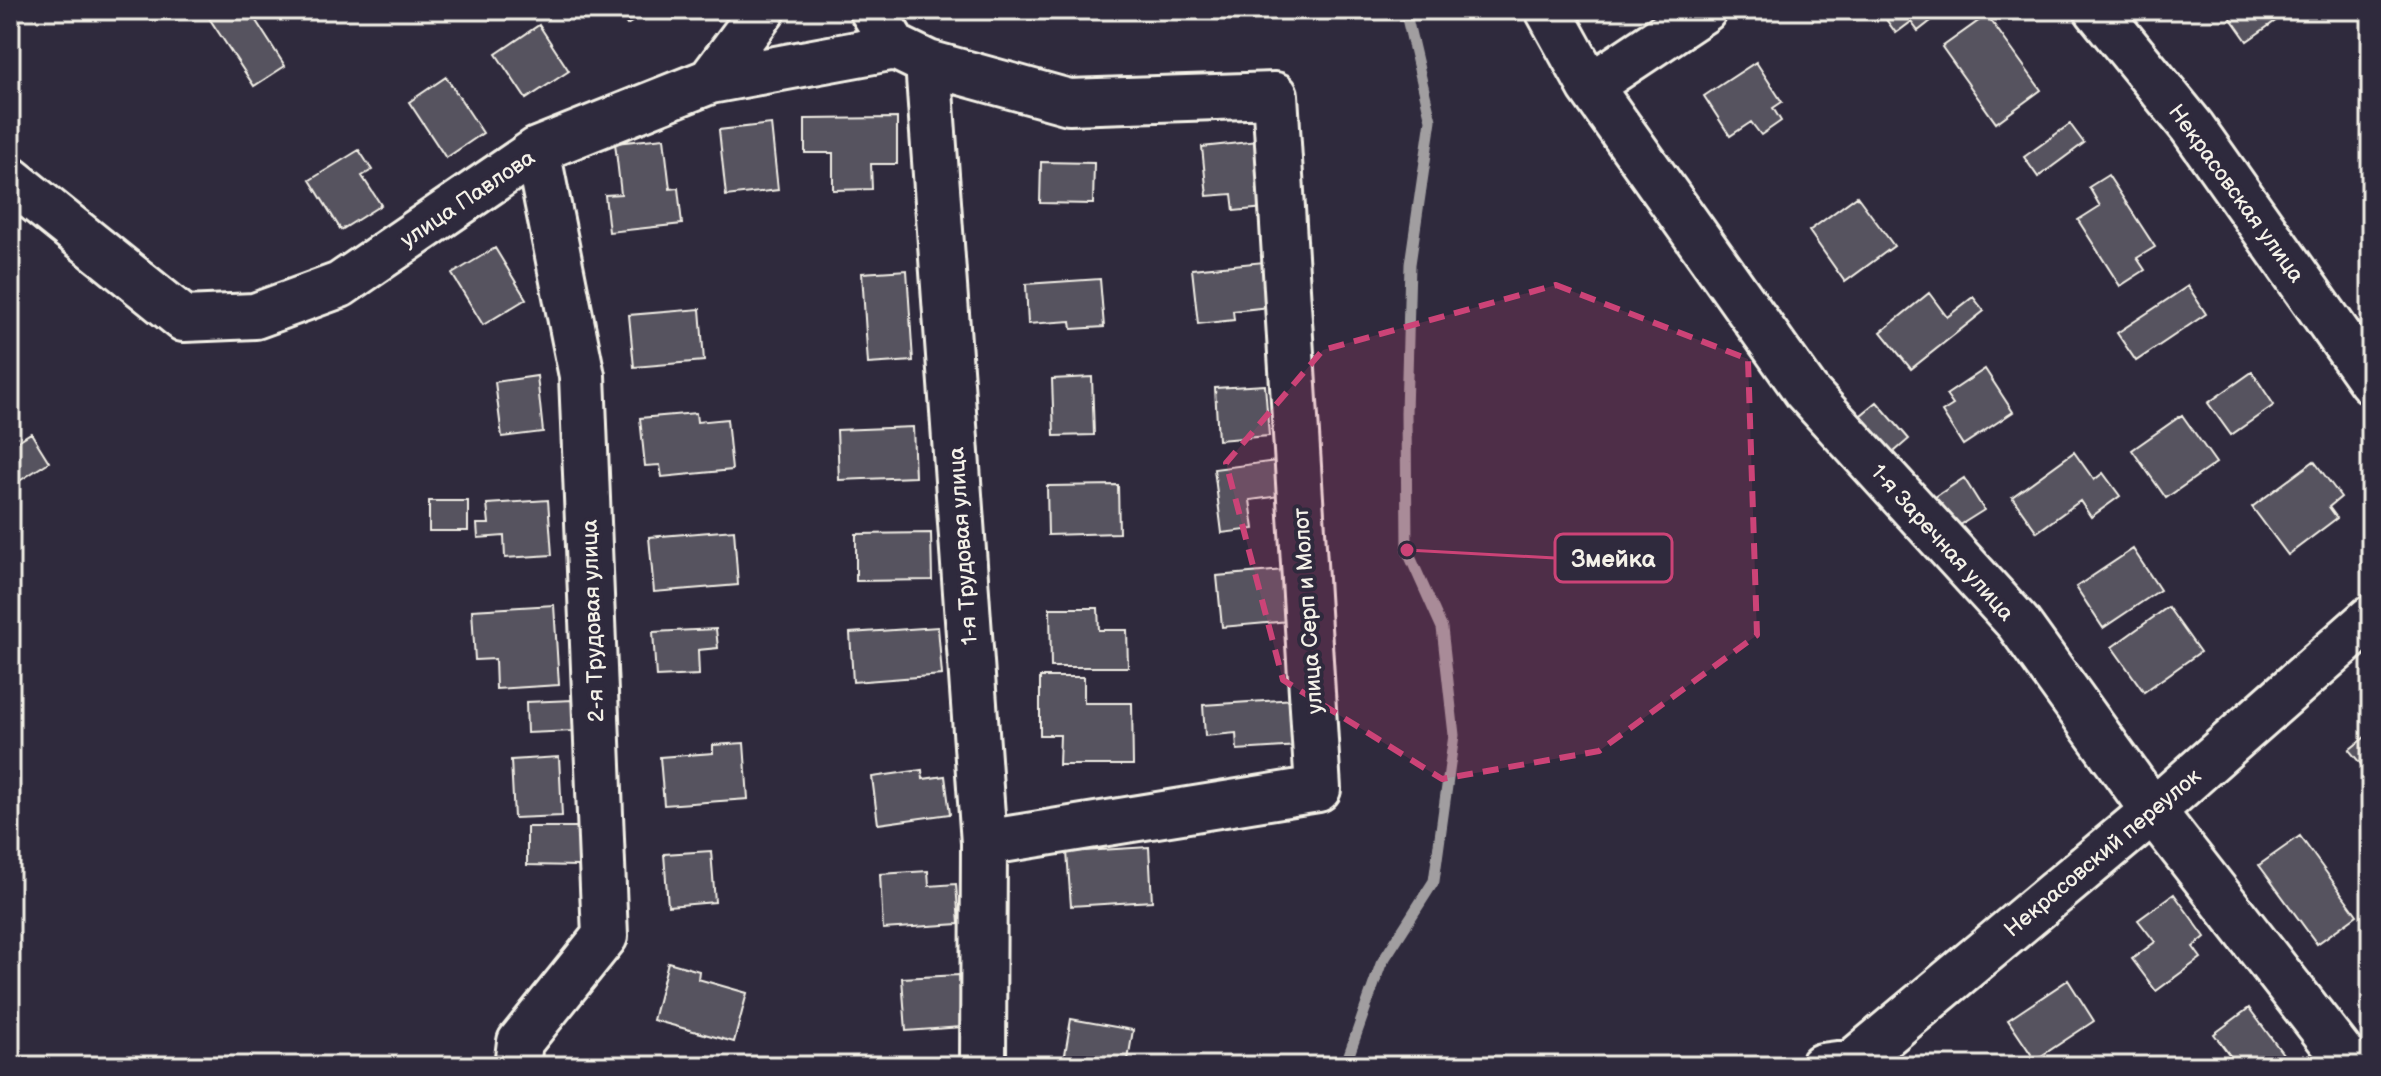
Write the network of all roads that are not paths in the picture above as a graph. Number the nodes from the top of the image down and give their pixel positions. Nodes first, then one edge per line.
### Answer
1 (763, 10) edge
2 (872, 10) edge
3 (1548, 10) edge
4 (1704, 10) edge
5 (2097, 10) edge
6 (912, 55) junction
7 (710, 81) junction
8 (1590, 86) junction
9 (537, 150) junction
10 (10, 179) edge
11 (2371, 381) edge
12 (2371, 618) edge
13 (2153, 811) junction
14 (984, 843) junction
15 (1844, 1065) edge
16 (517, 1066) edge
17 (983, 1066) edge
18 (2351, 1066) edge

1 - 7 street
2 - 6 street
3 - 8 street, 1-я Заречная улица
4 - 8 street
5 - 11 street, Некрасовская улица
6 - 7 street, улица Павлова
6 - 14 street, 1-я Трудовая улица
6 - 14 street, улица Серп и Молот
7 - 9 street, улица Павлова
8 - 13 street, 1-я Заречная улица
9 - 10 street, улица Павлова
9 - 16 street, 2-я Трудовая улица
12 - 13 street, Некрасовский переулок
13 - 15 street, Некрасовский переулок
13 - 18 street, 1-я Заречная улица
14 - 17 street, 1-я Трудовая улица

